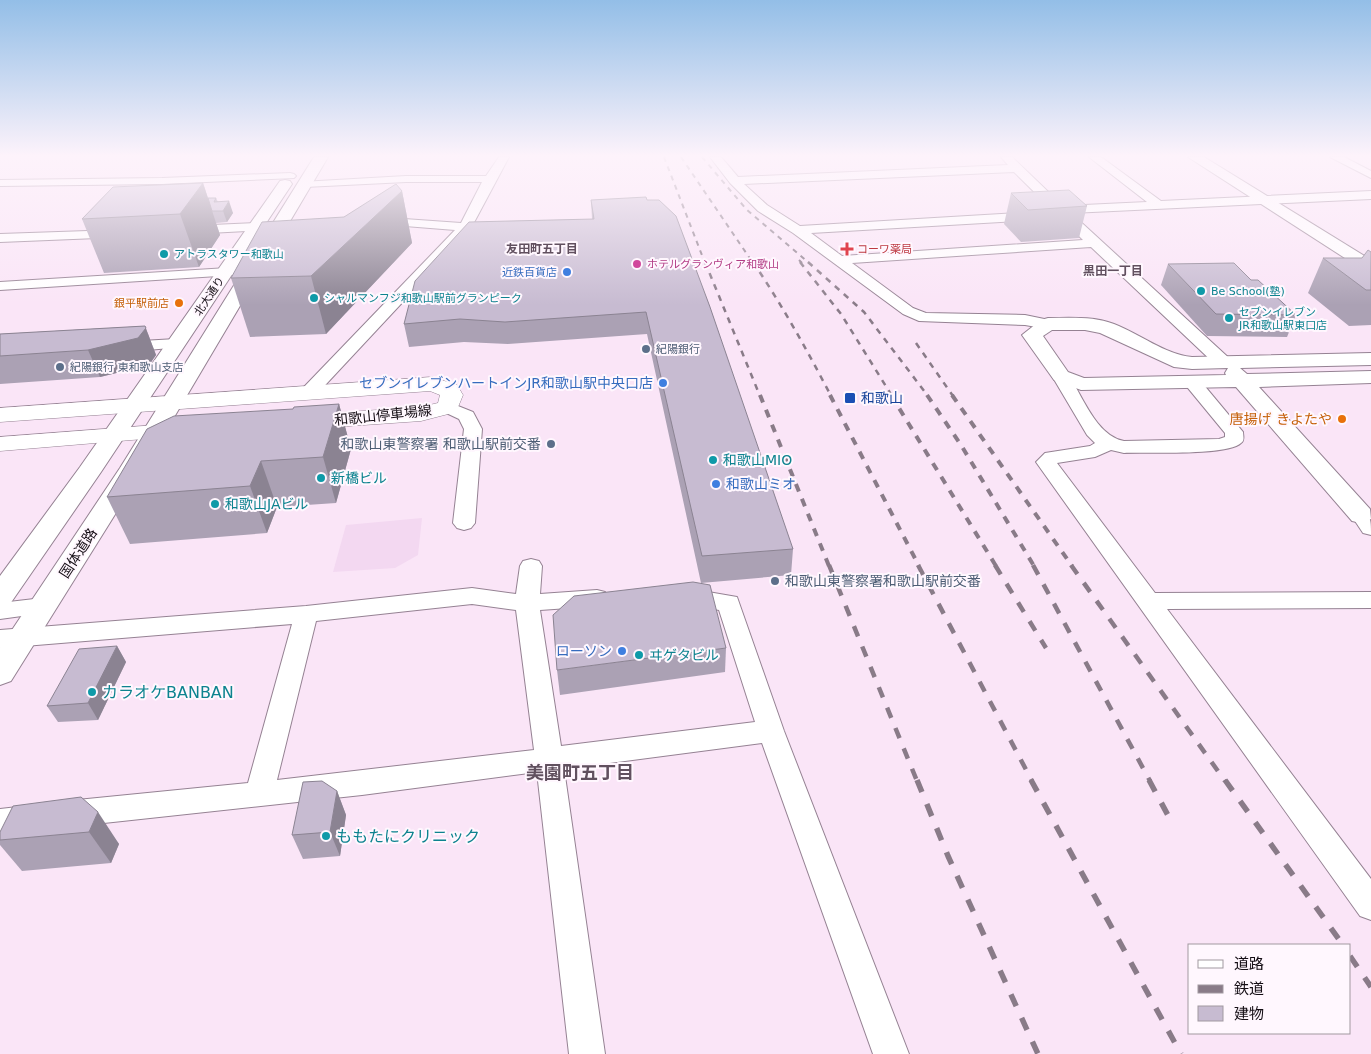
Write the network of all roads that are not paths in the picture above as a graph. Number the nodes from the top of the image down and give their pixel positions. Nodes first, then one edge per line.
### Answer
1 (275, 206) edge
2 (292, 206) edge
3 (476, 206) edge
4 (761, 206) edge
5 (1057, 206) edge
6 (1142, 206) edge
7 (1274, 206) edge
8 (1295, 206) edge
9 (1063, 212) junction
10 (367, 220) edge
11 (288, 225) junction
12 (256, 227) junction
13 (465, 227) junction
14 (798, 230) junction
15 (174, 231) edge
16 (135, 233) edge
17 (0, 238) edge
18 (1094, 243) junction
19 (1371, 252) edge
20 (838, 260) junction
21 (1371, 267) edge
22 (251, 270) junction
23 (226, 272) junction
24 (0, 286) edge
25 (1048, 324) junction
26 (176, 344) junction
27 (105, 348) edge
28 (1371, 359) edge
29 (1224, 362) junction
30 (1061, 376) junction
31 (1371, 377) edge
32 (1243, 381) junction
33 (1192, 382) junction
34 (309, 392) junction
35 (172, 402) junction
36 (134, 405) junction
37 (448, 407) junction
38 (0, 414) edge
39 (282, 423) edge
40 (203, 429) edge
41 (154, 432) junction
42 (114, 435) junction
43 (0, 444) edge
44 (1108, 444) junction
45 (1368, 519) edge
46 (464, 523) dead end
47 (531, 566) dead end
48 (0, 597) edge
49 (626, 597) edge
50 (664, 597) edge
51 (1371, 600) edge
52 (1149, 601) junction
53 (527, 603) junction
54 (43, 606) junction
55 (0, 611) edge
56 (306, 614) junction
57 (11, 638) edge
58 (0, 673) edge
59 (771, 731) junction
60 (549, 759) junction
61 (259, 794) junction
62 (0, 822) edge
63 (1371, 906) edge
64 (587, 1054) edge
65 (891, 1054) edge

1 - 12 street, 北大通り
2 - 11 street, 北大通り
3 - 13 street
4 - 14 street
5 - 9 street
6 - 9 street
7 - 21 street
8 - 19 street
9 - 14 street
9 - 18 street
10 - 13 street
11 - 12 street
11 - 22 street, 北大通り
12 - 15 street
12 - 23 street, 北大通り
13 - 34 street
14 - 20 street
16 - 17 street
18 - 20 street
18 - 29 street
20 - 25 street
22 - 23 street
22 - 35 street, 北大通り
23 - 24 street
23 - 26 street, 北大通り
25 - 29 street
25 - 30 street
26 - 27 street
26 - 36 street, 北大通り
28 - 29 street
29 - 32 street
30 - 33 street
30 - 44 street
31 - 32 street
32 - 33 street
32 - 45 street
33 - 44 street
34 - 35 main road, 和歌山停車場線
34 - 37 main road, 和歌山停車場線
35 - 36 main road, 和歌山停車場線
35 - 41 street, 北大通り
36 - 38 main road, 和歌山停車場線
36 - 42 street, 北大通り
37 - 39 main road, 和歌山停車場線
37 - 46 street
40 - 41 main road
41 - 42 main road
41 - 54 street, 国体道路
42 - 43 main road
42 - 48 street
44 - 52 street
47 - 53 street
49 - 53 street
50 - 59 street
51 - 52 street
52 - 63 street
53 - 56 street
53 - 60 street
54 - 55 street
54 - 57 street, 国体道路
56 - 57 street
56 - 61 street
57 - 58 street, 国体道路
59 - 60 street
59 - 65 street
60 - 61 street
60 - 64 street
61 - 62 street

